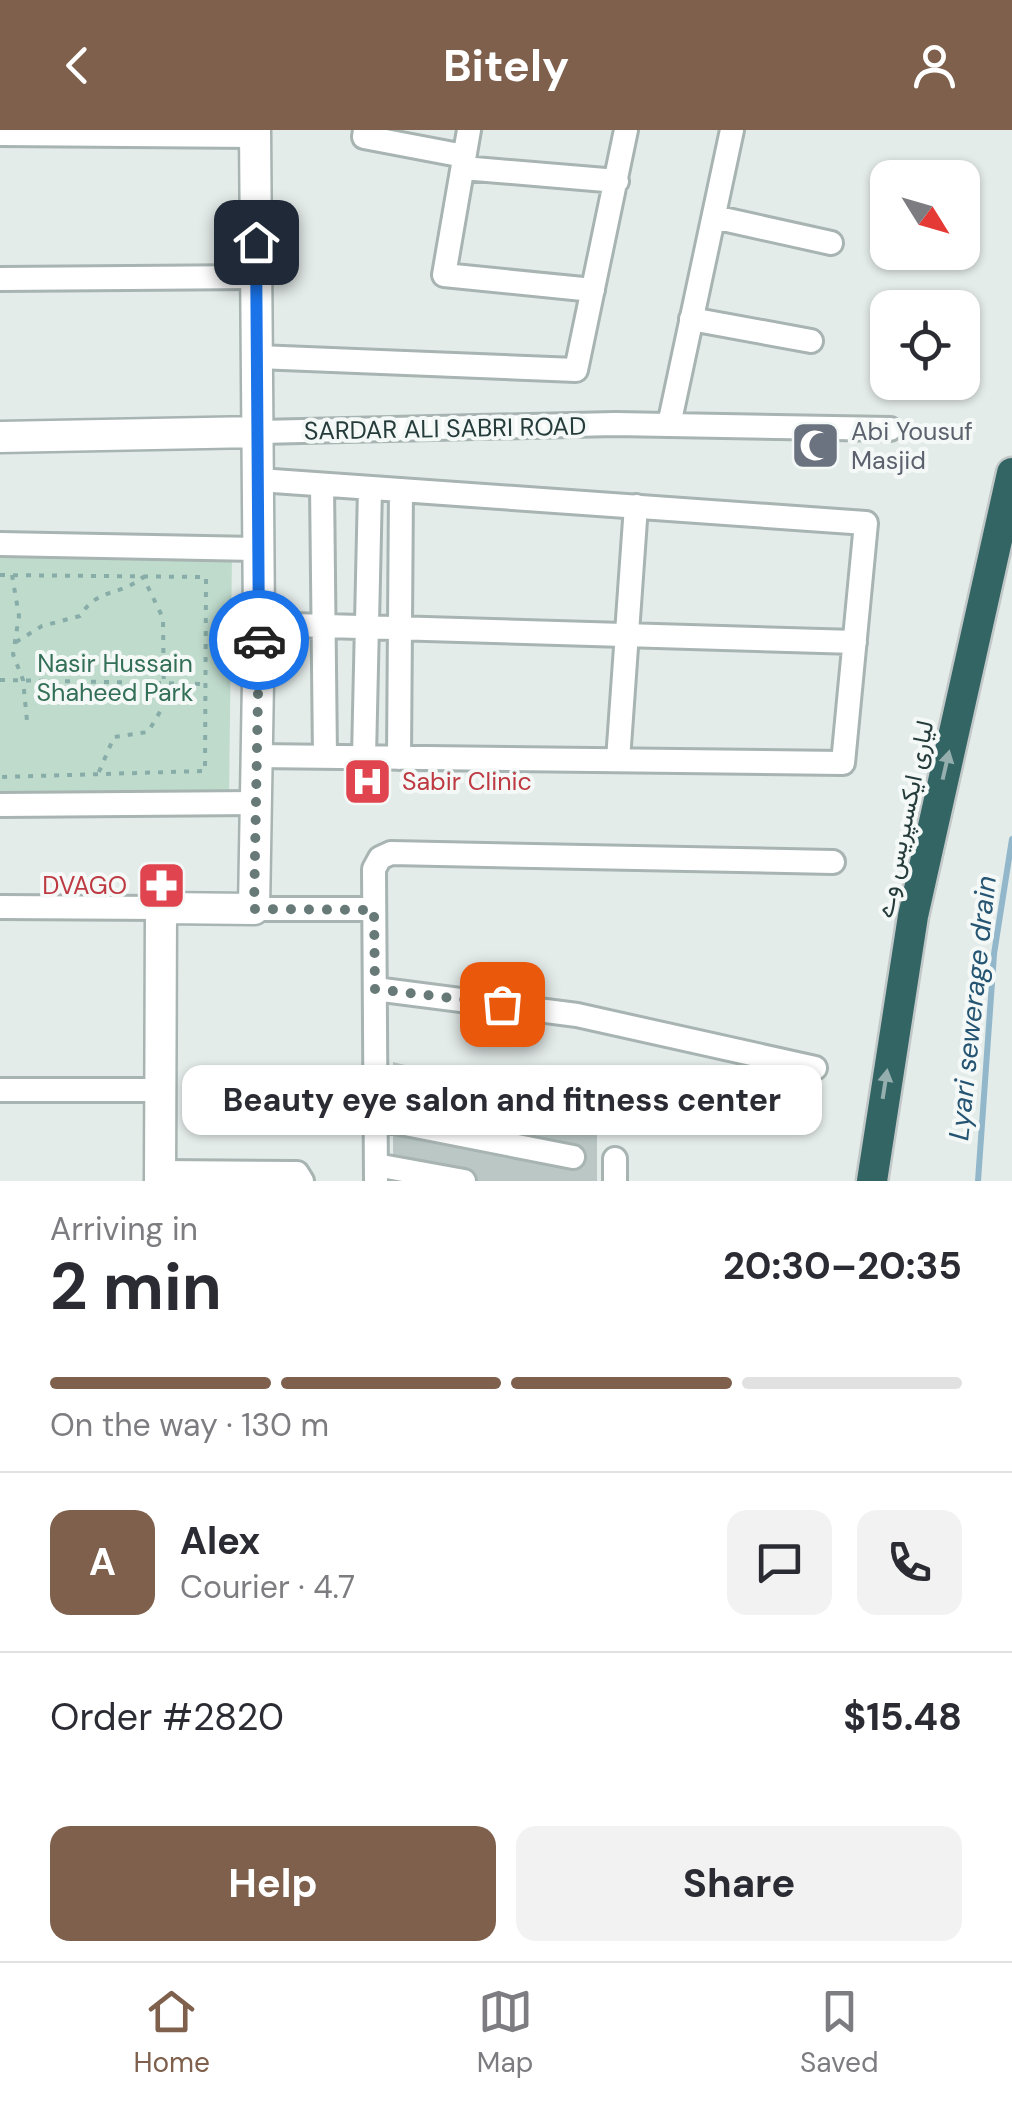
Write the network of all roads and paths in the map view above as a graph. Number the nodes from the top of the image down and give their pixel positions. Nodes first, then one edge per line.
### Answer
1 (365, 130) edge
2 (468, 130) edge
3 (626, 130) edge
4 (732, 130) edge
5 (255, 133) edge
6 (0, 134) edge
7 (464, 162) junction
8 (616, 181) junction
9 (714, 217) junction
10 (831, 244) dead end
11 (257, 277) junction
12 (0, 279) edge
13 (593, 290) junction
14 (692, 320) junction
15 (811, 341) dead end
16 (258, 357) junction
17 (669, 425) junction
18 (890, 429) dead end
19 (258, 432) junction
20 (0, 437) edge
21 (1012, 473) edge
22 (259, 480) junction
23 (322, 484) junction
24 (370, 488) junction
25 (401, 490) junction
26 (636, 506) junction
27 (0, 544) edge
28 (259, 549) junction
29 (0, 575) edge
30 (12, 576) junction
31 (143, 576) junction
32 (259, 624) junction
33 (324, 626) junction
34 (367, 628) junction
35 (400, 628) junction
36 (627, 635) junction
37 (16, 642) junction
38 (854, 642) junction
39 (0, 680) edge
40 (23, 680) junction
41 (206, 684) junction
42 (27, 721) dead end
43 (256, 756) junction
44 (325, 756) junction
45 (364, 757) junction
46 (399, 758) junction
47 (618, 760) junction
48 (98, 774) junction
49 (0, 777) edge
50 (256, 802) junction
51 (0, 805) edge
52 (832, 862) dead end
53 (0, 907) edge
54 (161, 908) junction
55 (254, 909) junction
56 (374, 910) junction
57 (375, 989) junction
58 (816, 1068) dead end
59 (0, 1090) edge
60 (160, 1090) junction
61 (375, 1118) junction
62 (574, 1157) dead end
63 (376, 1173) edge
64 (160, 1176) edge
65 (242, 1177) edge
66 (423, 1177) edge
67 (302, 1181) edge
68 (464, 1181) edge
69 (872, 1181) edge

1 - 7 street
2 - 7 street
3 - 8 street
4 - 9 street
5 - 6 street
5 - 11 street
7 - 8 street
7 - 13 street
8 - 13 street
9 - 10 street
9 - 14 street
11 - 12 street
11 - 16 street
13 - 16 street
14 - 15 street
14 - 17 street
16 - 19 street
17 - 18 street, SARDAR ALI SABRI ROAD
17 - 19 street, SARDAR ALI SABRI ROAD
19 - 20 street, SARDAR ALI SABRI ROAD
19 - 22 street
69 -> 21 highway, لیاری ایکسپریس وے
22 - 23 street
22 - 28 street
23 - 24 street
23 - 33 street
24 - 25 street
24 - 34 street
25 - 26 street
25 - 35 street
26 - 36 street
26 - 38 street
27 - 28 street
28 - 32 street
29 - 30 path
30 - 31 path
30 - 37 path
31 - 37 path
31 - 41 path
31 - 48 path
32 - 33 street
32 - 43 street
33 - 34 street
33 - 44 street
34 - 35 street
34 - 45 street
35 - 36 street
35 - 46 street
36 - 38 street
36 - 47 street
37 - 40 path
38 - 47 street
39 - 40 path
40 - 41 path
40 - 42 path
41 - 48 path
43 - 44 street
43 - 50 street
44 - 45 street
45 - 46 street
46 - 47 street
48 - 49 path
50 - 51 street
50 - 55 street
52 - 56 street
53 - 54 street
54 - 55 street
54 - 60 street
55 - 56 street
56 - 57 street
57 - 58 street
57 - 61 street
59 - 60 street
60 - 64 street
61 - 62 street
61 - 63 street
63 - 66 street
64 - 65 street
65 - 67 street
66 - 68 street

